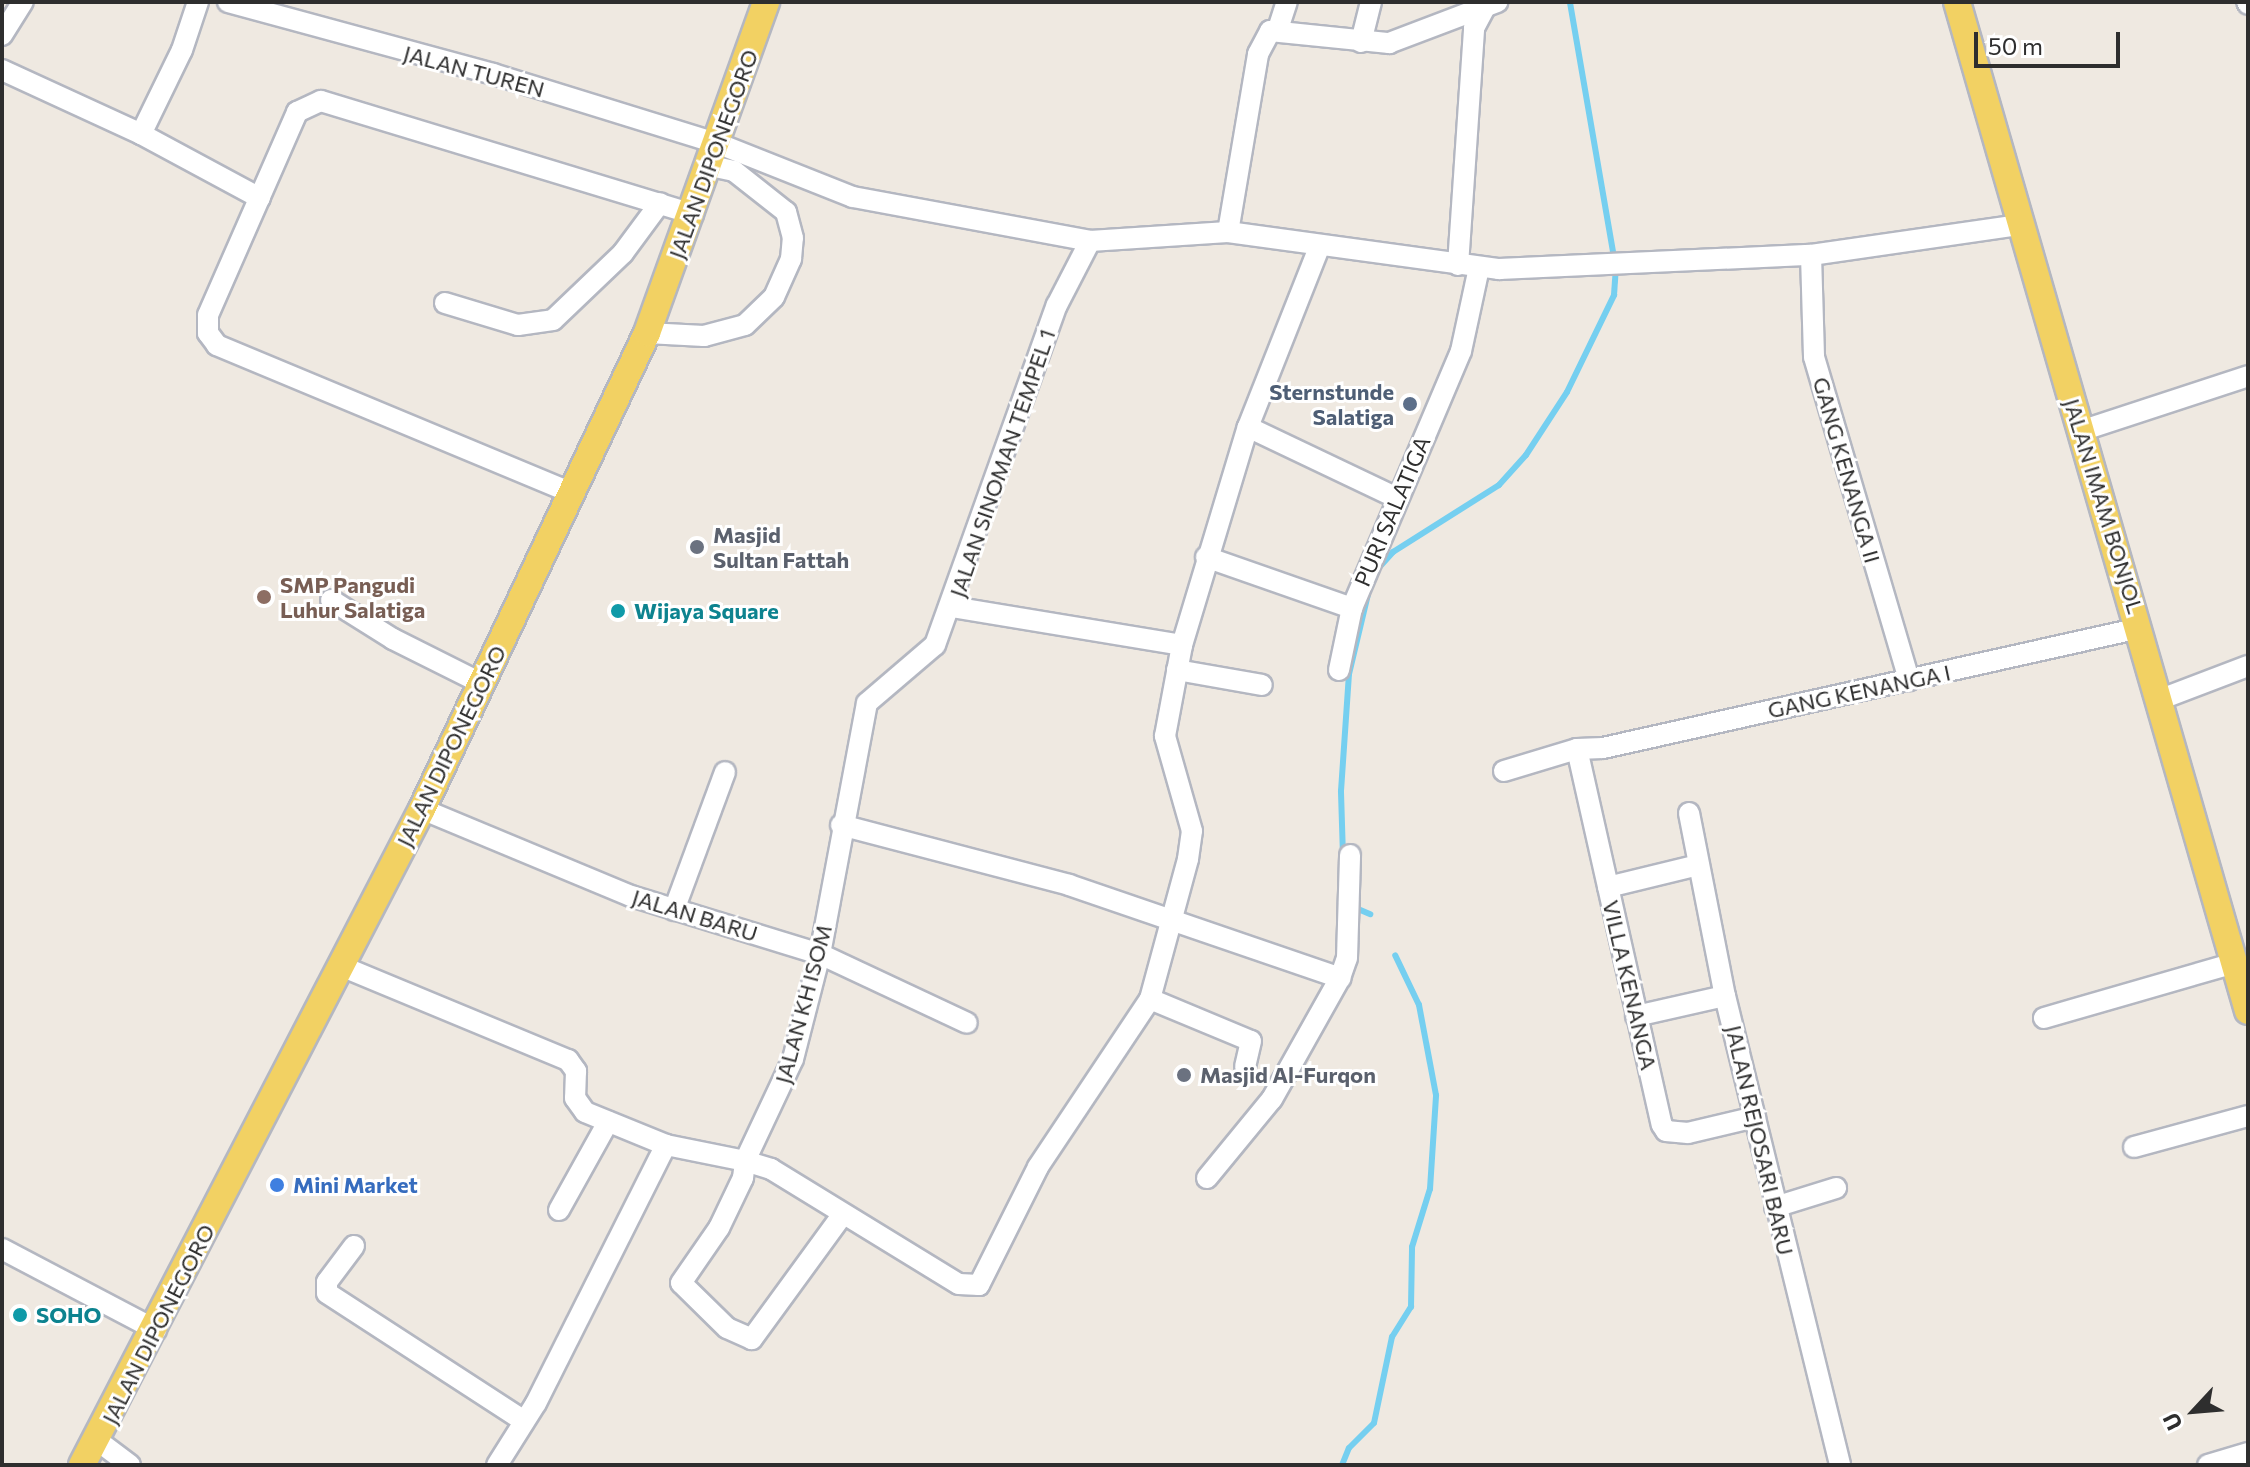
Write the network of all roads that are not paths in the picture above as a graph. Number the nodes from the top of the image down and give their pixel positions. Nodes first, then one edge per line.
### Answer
1 (23, 2) edge
2 (198, 2) edge
3 (228, 2) edge
4 (766, 2) edge
5 (1287, 2) edge
6 (1371, 2) edge
7 (1957, 2) edge
8 (1490, 4) edge
9 (1278, 29) junction
10 (2, 35) edge
11 (1361, 42) junction
12 (2, 70) edge
13 (141, 134) junction
14 (714, 155) junction
15 (260, 198) junction
16 (660, 203) junction
17 (693, 214) junction
18 (2020, 225) junction
19 (1228, 232) junction
20 (1090, 241) junction
21 (1319, 248) junction
22 (1811, 255) junction
23 (1468, 266) junction
24 (445, 303) dead end
25 (647, 333) junction
26 (2248, 376) edge
27 (1248, 427) junction
28 (2081, 431) junction
29 (572, 493) junction
30 (1397, 498) junction
31 (1206, 557) junction
32 (331, 600) dead end
33 (952, 607) junction
34 (1352, 608) junction
35 (2140, 628) junction
36 (1182, 645) junction
37 (2248, 666) edge
38 (1177, 670) junction
39 (1339, 670) dead end
40 (903, 676) joint
41 (1909, 680) junction
42 (481, 683) junction
43 (1262, 685) dead end
44 (2161, 699) junction
45 (1577, 749) junction
46 (1504, 771) dead end
47 (725, 772) dead end
48 (422, 809) junction
49 (1689, 813) dead end
50 (841, 825) junction
51 (1350, 855) dead end
52 (1698, 865) junction
53 (1608, 887) junction
54 (674, 910) junction
55 (1168, 920) junction
56 (820, 954) junction
57 (2234, 963) junction
58 (341, 966) junction
59 (1335, 976) junction
60 (1725, 996) junction
61 (1150, 999) junction
62 (2248, 1011) edge
63 (1636, 1016) junction
64 (2044, 1018) dead end
65 (967, 1023) dead end
66 (1245, 1066) dead end
67 (2248, 1116) edge
68 (1755, 1117) junction
69 (608, 1122) junction
70 (666, 1145) junction
71 (2134, 1147) dead end
72 (745, 1161) junction
73 (1207, 1178) dead end
74 (1836, 1188) dead end
75 (1775, 1207) junction
76 (559, 1210) dead end
77 (843, 1214) junction
78 (354, 1246) dead end
79 (2, 1249) edge
80 (156, 1330) junction
81 (524, 1421) junction
82 (98, 1441) junction
83 (2248, 1453) edge
84 (501, 1464) edge
85 (82, 1465) edge
86 (130, 1465) edge
87 (1840, 1465) edge
88 (2208, 1465) edge

1 - 10 street
2 - 13 street
3 - 14 street, JALAN TUREN
4 - 14 main road, JALAN DIPONEGORO
5 - 9 street
6 - 11 street
7 - 18 main road, JALAN IMAM BONJOL
8 - 11 street
8 - 23 street, PURI SALATIGA
9 - 11 street
9 - 19 street
12 - 13 street
13 - 15 street
14 - 17 main road, JALAN DIPONEGORO
14 - 20 street
14 - 25 street
15 - 16 street
15 - 29 street
16 - 17 street
16 - 24 street
17 - 25 main road, JALAN DIPONEGORO
18 - 22 street
18 - 28 main road, JALAN IMAM BONJOL
19 - 20 street
19 - 21 street
20 - 33 street, JALAN SINOMAN TEMPEL 1
21 - 23 street
21 - 27 street
22 - 23 street
22 - 41 street, GANG KENANGA II
23 - 30 street, PURI SALATIGA
25 - 29 main road, JALAN DIPONEGORO
26 - 28 street
27 - 30 street
27 - 31 street
28 - 35 main road, JALAN IMAM BONJOL
29 - 42 main road, JALAN DIPONEGORO
30 - 34 street, PURI SALATIGA
31 - 34 street, PURI SALATIGA
31 - 36 street
32 - 42 street
33 - 36 street
33 - 40 street, JALAN SINOMAN TEMPEL 1
34 - 39 street
35 - 41 street, GANG KENANGA I
35 - 44 main road, JALAN IMAM BONJOL
36 - 38 street
37 - 44 street
38 - 43 street
38 - 55 street
40 - 50 street, JALAN KH ISOM
41 - 45 street, GANG KENANGA I
42 - 48 main road, JALAN DIPONEGORO
44 - 57 main road, JALAN IMAM BONJOL
45 - 46 street
45 - 53 street, VILLA KENANGA
47 - 54 street
48 - 54 street, JALAN BARU
48 - 58 main road, JALAN DIPONEGORO
49 - 52 street, JALAN REJOSARI BARU
50 - 55 street
50 - 56 street, JALAN KH ISOM
51 - 59 street
52 - 53 street
52 - 60 street, JALAN REJOSARI BARU
53 - 63 street, VILLA KENANGA
54 - 56 street, JALAN BARU
55 - 59 street
55 - 61 street
56 - 65 street, JALAN BARU
56 - 72 street, JALAN KH ISOM
57 - 62 main road, JALAN IMAM BONJOL
57 - 64 street
58 - 69 street
58 - 80 main road, JALAN DIPONEGORO
59 - 73 street
60 - 63 street
60 - 68 street, JALAN REJOSARI BARU
61 - 66 street
61 - 77 street
63 - 68 street, VILLA KENANGA
67 - 71 street
68 - 75 street, JALAN REJOSARI BARU
69 - 70 street
69 - 76 street
70 - 72 street
70 - 81 street
72 - 77 street
72 - 77 street, JALAN KH ISOM
74 - 75 street
75 - 87 street, JALAN REJOSARI BARU
78 - 81 street
79 - 80 street
80 - 82 main road, JALAN DIPONEGORO
81 - 84 street
82 - 85 main road, JALAN DIPONEGORO
82 - 86 street
83 - 88 street

